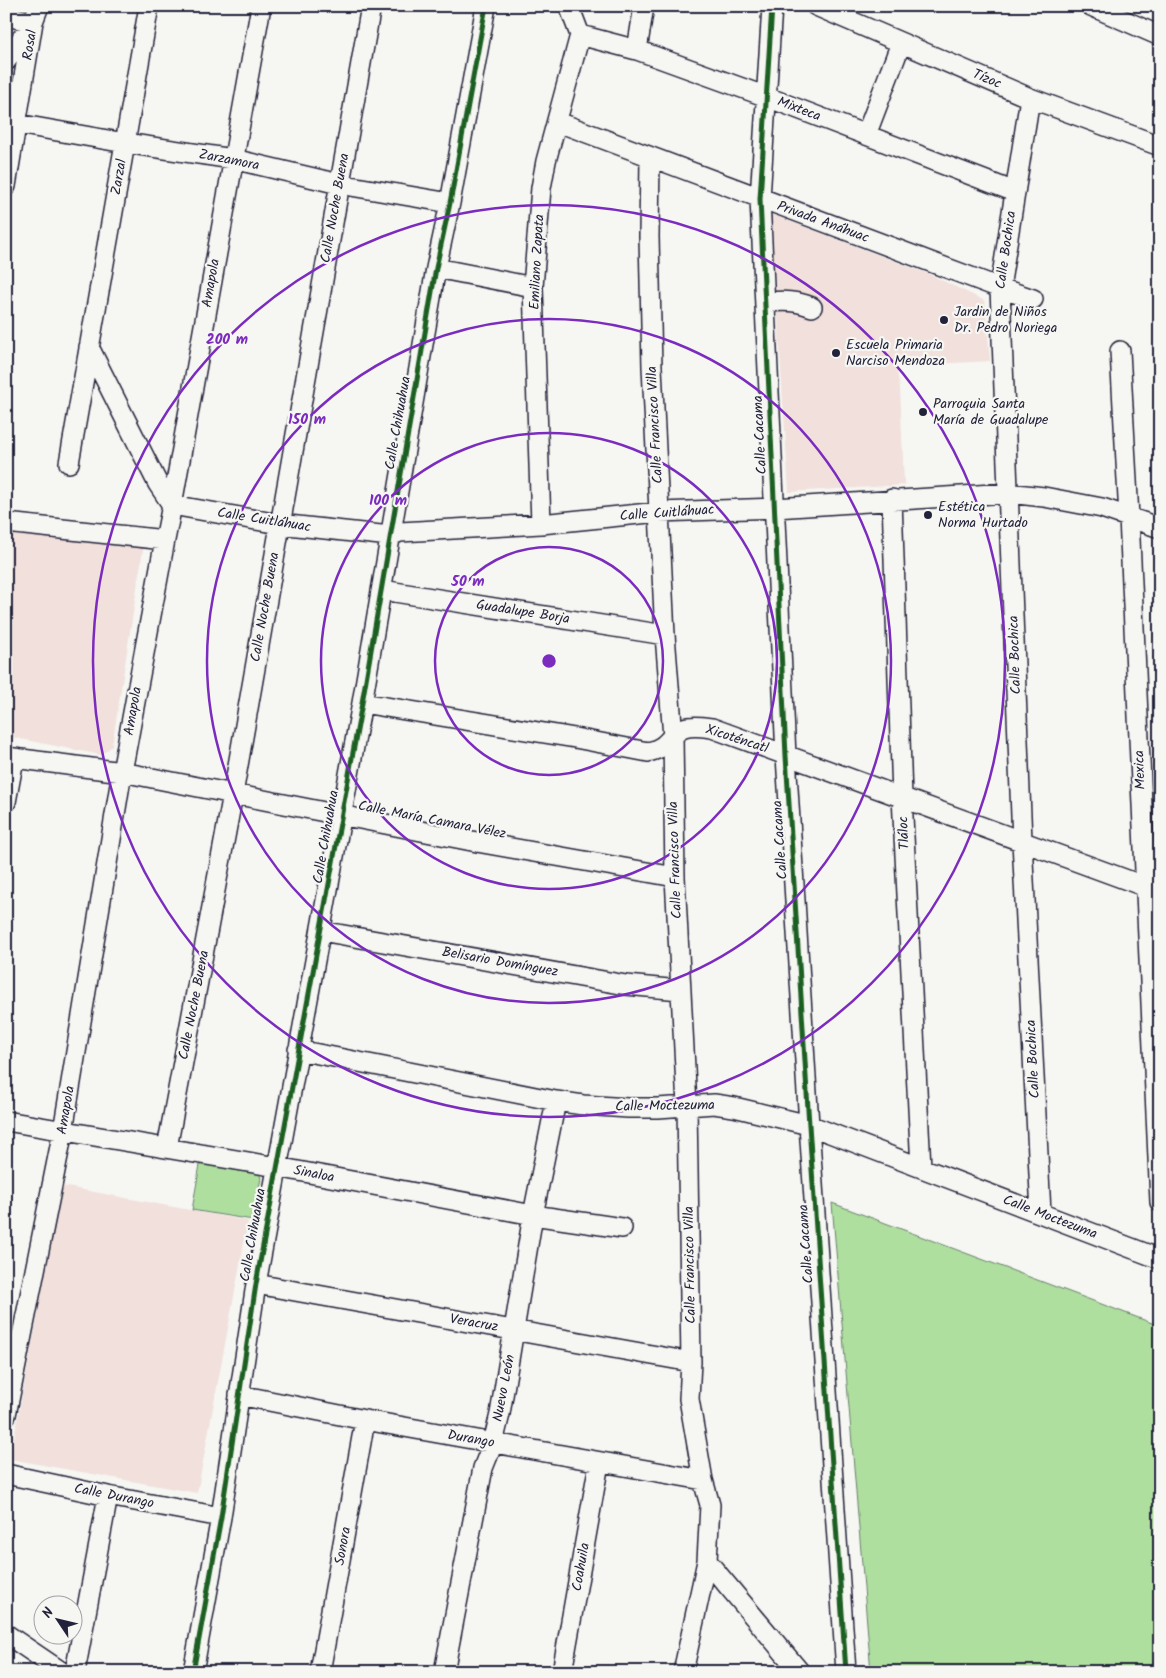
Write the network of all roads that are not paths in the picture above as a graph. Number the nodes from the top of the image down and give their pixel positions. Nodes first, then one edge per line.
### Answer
1 (149, 6) edge
2 (261, 6) edge
3 (371, 6) edge
4 (486, 6) edge
5 (569, 6) edge
6 (644, 6) edge
7 (772, 6) edge
8 (816, 6) edge
9 (1092, 6) edge
10 (36, 14) edge
11 (6, 16) edge
12 (580, 35) junction
13 (1160, 36) edge
14 (900, 42) junction
15 (637, 50) junction
16 (6, 61) edge
17 (767, 97) junction
18 (1030, 98) junction
19 (12, 122) edge
20 (558, 122) junction
21 (866, 135) junction
22 (125, 143) junction
23 (1160, 146) edge
24 (650, 157) junction
25 (233, 159) junction
26 (339, 184) junction
27 (6, 186) edge
28 (1015, 192) junction
29 (760, 198) junction
30 (450, 203) junction
31 (436, 268) junction
32 (534, 287) junction
33 (1000, 288) junction
34 (1033, 299) dead end
35 (765, 302) junction
36 (812, 307) dead end
37 (89, 347) junction
38 (1120, 351) dead end
39 (69, 463) dead end
40 (1008, 493) junction
41 (892, 499) junction
42 (172, 505) junction
43 (775, 508) junction
44 (659, 512) junction
45 (1129, 517) junction
46 (6, 524) edge
47 (279, 524) junction
48 (541, 524) junction
49 (1160, 528) edge
50 (390, 536) junction
51 (164, 540) junction
52 (382, 590) junction
53 (665, 635) junction
54 (362, 703) junction
55 (673, 737) junction
56 (786, 756) junction
57 (10, 758) edge
58 (122, 772) junction
59 (233, 794) junction
60 (902, 797) junction
61 (6, 802) edge
62 (341, 814) junction
63 (1022, 841) junction
64 (675, 877) junction
65 (1152, 889) edge
66 (321, 931) junction
67 (680, 990) junction
68 (298, 1050) junction
69 (556, 1101) junction
70 (687, 1106) junction
71 (6, 1121) edge
72 (809, 1125) junction
73 (63, 1131) junction
74 (167, 1148) junction
75 (277, 1167) junction
76 (921, 1167) junction
77 (1160, 1202) edge
78 (1041, 1213) junction
79 (533, 1216) junction
80 (622, 1228) dead end
81 (1160, 1259) edge
82 (256, 1284) junction
83 (515, 1330) junction
84 (691, 1362) junction
85 (239, 1395) junction
86 (6, 1415) edge
87 (365, 1420) junction
88 (493, 1443) junction
89 (599, 1462) junction
90 (6, 1474) edge
91 (703, 1480) junction
92 (108, 1496) junction
93 (221, 1516) junction
94 (707, 1561) junction
95 (6, 1634) edge
96 (53, 1669) edge
97 (75, 1672) edge
98 (193, 1672) edge
99 (320, 1672) edge
100 (444, 1672) edge
101 (562, 1672) edge
102 (683, 1672) edge
103 (800, 1672) edge
104 (846, 1672) edge

1 - 22 street, Zarzal
2 - 25 street, Amapola
3 - 26 street, Calle Noche Buena
4 - 30 street, Calle Chihuahua
5 - 12 street
6 - 15 street
7 - 17 street, Calle Cacama
8 - 14 street, Tízoc
9 - 13 street
10 - 11 street
10 - 16 street
10 - 19 street, Rosal
12 - 15 street, Mixteca
12 - 20 street, Emiliano Zapata
14 - 18 street, Tízoc
14 - 21 street
15 - 17 street, Mixteca
17 - 21 street, Mixteca
17 - 29 street, Calle Cacama
18 - 23 street, Tízoc
18 - 28 street, Calle Bochica
19 - 22 street, Zarzamora
19 - 27 street, Rosal
20 - 24 street, Privada Anáhuac
20 - 32 street, Emiliano Zapata
21 - 28 street, Mixteca
22 - 25 street, Zarzamora
22 - 37 street, Zarzal
24 - 29 street, Privada Anáhuac
24 - 44 street, Calle Francisco Villa
25 - 26 street, Zarzamora
25 - 42 street, Amapola
26 - 30 street, Zarzamora
26 - 47 street, Calle Noche Buena
28 - 33 street, Calle Bochica
29 - 33 street, Privada Anáhuac
29 - 35 street, Calle Cacama
30 - 31 street, Calle Chihuahua
31 - 32 street
31 - 50 street, Calle Chihuahua
32 - 48 street, Emiliano Zapata
33 - 34 street, Privada Anáhuac
33 - 40 street, Calle Bochica
35 - 36 street
35 - 43 street, Calle Cacama
37 - 39 street, Zarzal
37 - 42 street
38 - 45 street, Mexica
40 - 41 street, Calle Cuitláhuac
40 - 45 street, Calle Cuitláhuac
40 - 63 street, Calle Bochica
41 - 43 street, Calle Cuitláhuac
41 - 60 street, Tláloc
42 - 47 street, Calle Cuitláhuac
42 - 51 street, Amapola
43 - 44 street, Calle Cuitláhuac
43 - 56 street, Calle Cacama
44 - 48 street, Calle Cuitláhuac
44 - 53 street, Calle Francisco Villa
45 - 49 street, Calle Cuitláhuac
45 - 65 street, Mexica
46 - 51 street
47 - 50 street, Calle Cuitláhuac
47 - 59 street, Calle Noche Buena
48 - 50 street, Calle Cuitláhuac
50 - 52 street, Calle Chihuahua
51 - 58 street, Amapola
52 - 53 street, Guadalupe Borja
52 - 54 street, Calle Chihuahua
53 - 55 street, Calle Francisco Villa
54 - 55 street, Xicoténcatl
54 - 62 street, Calle Chihuahua
55 - 56 street, Xicoténcatl
55 - 64 street, Calle Francisco Villa
56 - 60 street, Xicoténcatl
56 - 72 street, Calle Cacama
57 - 58 street, Calle María Camara Vélez
57 - 61 street
58 - 59 street, Calle María Camara Vélez
58 - 73 street, Amapola
59 - 62 street, Calle María Camara Vélez
59 - 74 street, Calle Noche Buena
60 - 63 street, Xicoténcatl
60 - 76 street, Tláloc
62 - 64 street, Calle María Camara Vélez
62 - 66 street, Calle Chihuahua
63 - 65 street, Xicoténcatl
63 - 78 street, Calle Bochica
64 - 67 street, Calle Francisco Villa
65 - 77 street, Mexica
66 - 67 street, Belisario Domínguez
66 - 68 street, Calle Chihuahua
67 - 70 street, Calle Francisco Villa
68 - 69 street, Calle Moctezuma
68 - 75 street, Calle Chihuahua
69 - 70 street, Calle Moctezuma
69 - 79 street, Nuevo León
70 - 72 street, Calle Moctezuma
70 - 84 street, Calle Francisco Villa
71 - 73 street, Sinaloa
72 - 76 street, Calle Moctezuma
72 - 104 street, Calle Cacama
73 - 74 street, Sinaloa
73 - 86 street, Amapola
74 - 75 street, Sinaloa
75 - 79 street, Sinaloa
75 - 82 street, Calle Chihuahua
76 - 78 street, Calle Moctezuma
78 - 81 street, Calle Moctezuma
79 - 80 street, Sinaloa
79 - 83 street, Nuevo León
82 - 83 street, Veracruz
82 - 85 street, Calle Chihuahua
83 - 84 street, Veracruz
83 - 88 street, Nuevo León
84 - 91 street, Calle Francisco Villa
85 - 87 street, Durango
85 - 93 street, Calle Chihuahua
87 - 88 street, Durango
87 - 99 street, Sonora
88 - 89 street, Durango
88 - 100 street, Nuevo León
89 - 91 street, Durango
89 - 101 street, Coahuila
90 - 92 street, Calle Durango
91 - 94 street, Calle Francisco Villa
92 - 93 street, Calle Durango
92 - 97 street
93 - 98 street, Calle Chihuahua
94 - 102 street, Calle Francisco Villa
94 - 103 street
95 - 96 street

